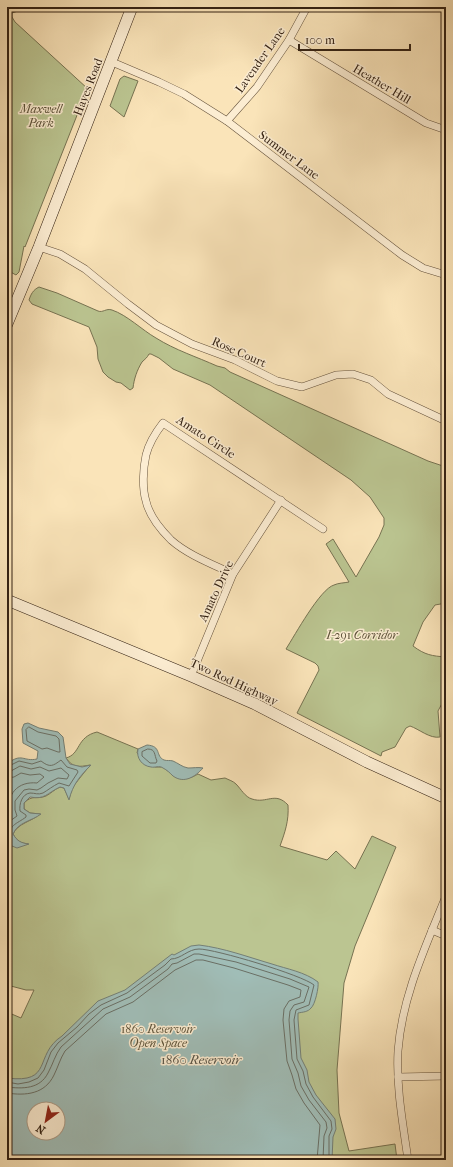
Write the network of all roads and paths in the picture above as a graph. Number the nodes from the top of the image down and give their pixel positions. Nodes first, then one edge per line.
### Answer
1 (132, 7) edge
2 (307, 7) edge
3 (289, 40) junction
4 (112, 62) junction
5 (227, 122) junction
6 (446, 130) edge
7 (39, 247) junction
8 (446, 276) edge
9 (7, 324) edge
10 (446, 420) edge
11 (281, 500) junction
12 (323, 529) dead end
13 (233, 574) junction
14 (7, 600) edge
15 (191, 676) junction
16 (446, 798) edge
17 (446, 896) edge
18 (432, 930) junction
19 (446, 936) edge
20 (446, 1076) edge
21 (398, 1077) junction
22 (408, 1160) edge

1 - 4 street, Hayes Road
2 - 3 street, Lavender Lane
3 - 5 street, Lavender Lane
3 - 6 street, Heather Hill
4 - 5 street, Summer Lane
4 - 7 street, Hayes Road
5 - 8 street, Summer Lane
7 - 9 street, Hayes Road
7 - 10 street, Rose Court
11 - 12 street, Amato Circle
11 - 13 street, Amato Drive
11 - 13 street, Amato Circle
13 - 15 street, Amato Drive
14 - 15 street, Two Rod Highway
15 - 16 street, Two Rod Highway
17 - 18 street
18 - 19 street
18 - 21 street
20 - 21 street
21 - 22 street

